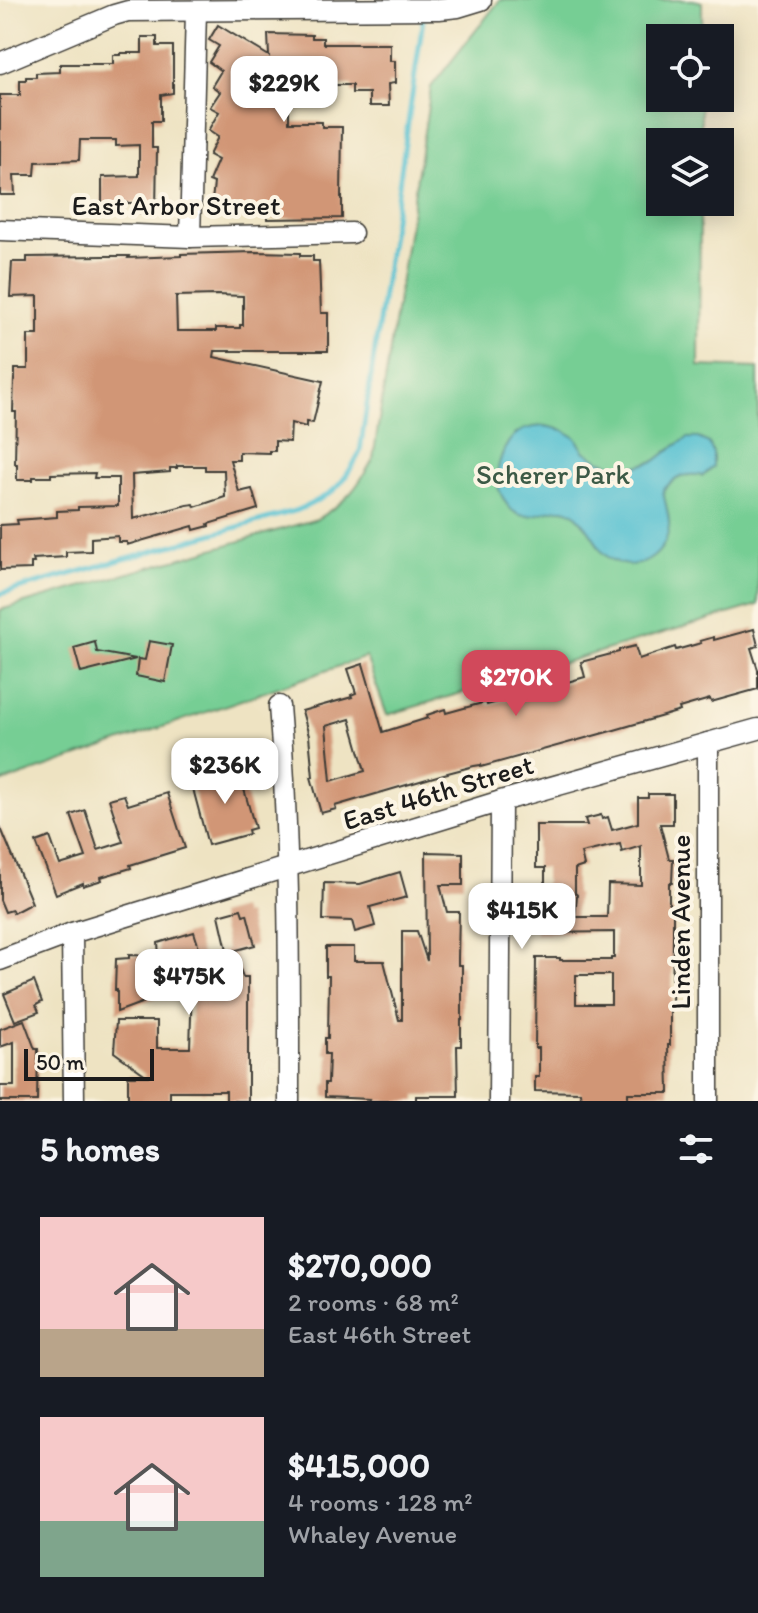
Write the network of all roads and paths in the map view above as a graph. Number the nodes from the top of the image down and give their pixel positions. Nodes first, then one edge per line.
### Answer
1 (481, 0) edge
2 (196, 11) junction
3 (0, 63) edge
4 (0, 230) edge
5 (352, 233) dead end
6 (190, 237) junction
7 (279, 706) dead end
8 (758, 729) edge
9 (708, 743) junction
10 (501, 801) junction
11 (288, 866) junction
12 (72, 933) junction
13 (0, 960) edge
14 (74, 1101) edge
15 (289, 1101) edge
16 (499, 1101) edge
17 (708, 1101) edge

1 - 2 street
2 - 3 street
2 - 6 street
4 - 6 street, East Arbor Street
5 - 6 street, East Arbor Street
7 - 11 street
8 - 9 street, East 46th Street
9 - 10 street, East 46th Street
9 - 17 street, Linden Avenue
10 - 11 street, East 46th Street
10 - 16 street
11 - 12 street, East 46th Street
11 - 15 street
12 - 13 street, East 46th Street
12 - 14 street

